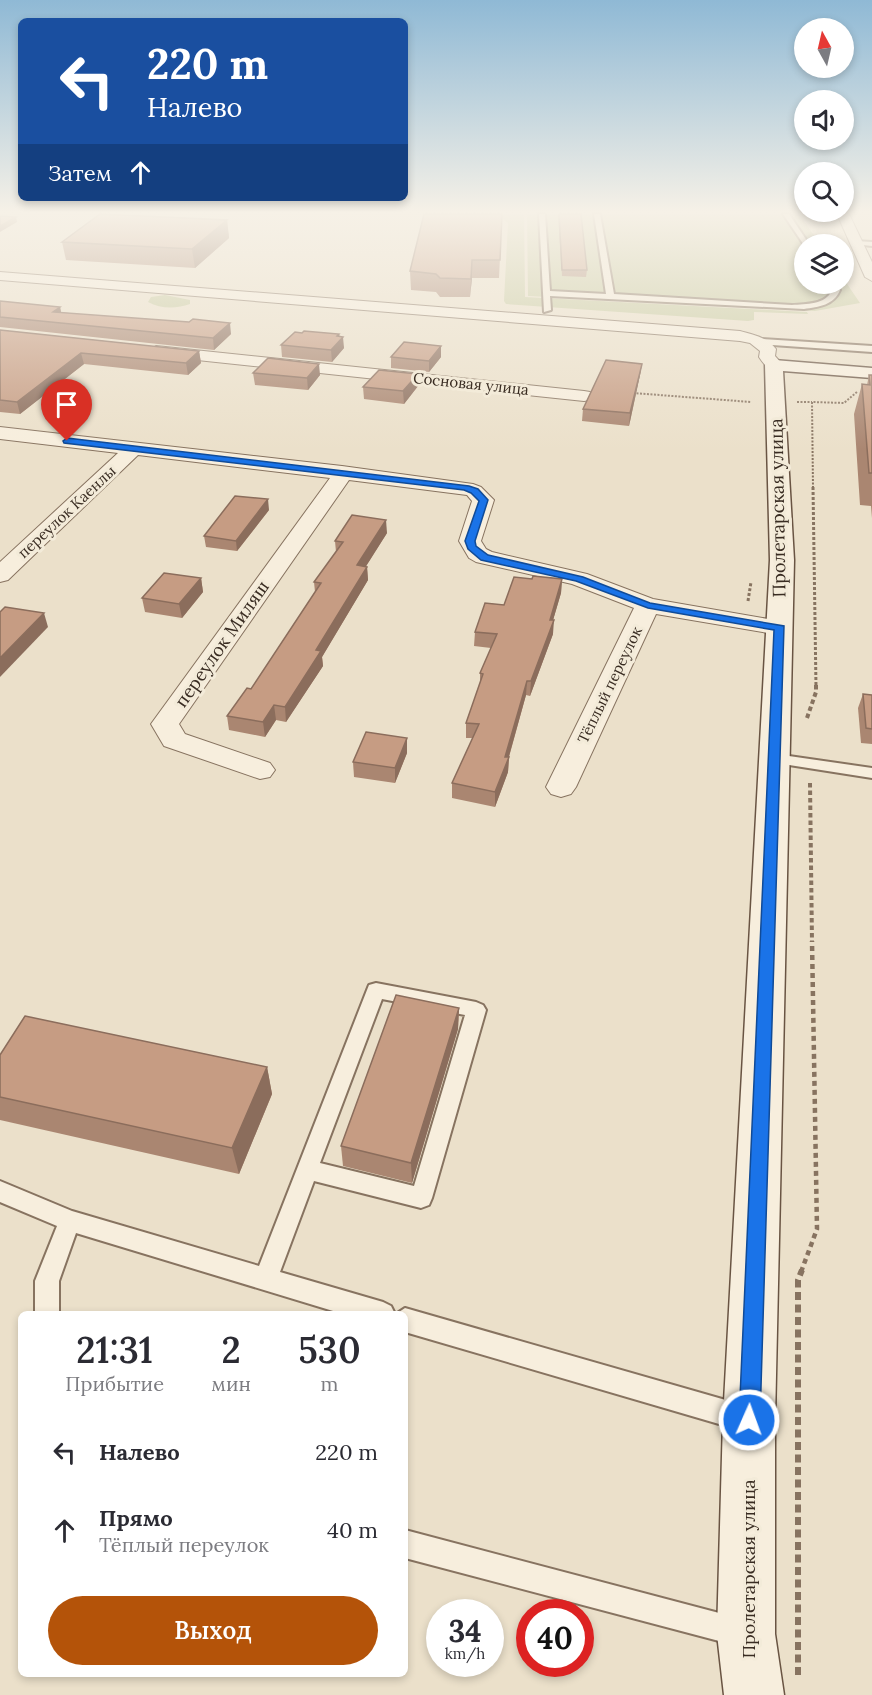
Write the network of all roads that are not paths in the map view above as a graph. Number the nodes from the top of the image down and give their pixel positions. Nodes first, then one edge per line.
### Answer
1 (211, 293) edge
2 (546, 293) edge
3 (548, 293) edge
4 (609, 293) edge
5 (835, 294) edge
6 (610, 297) junction
7 (547, 310) dead end
8 (143, 349) edge
9 (872, 349) edge
10 (767, 353) junction
11 (872, 373) edge
12 (584, 396) road end
13 (0, 433) edge
14 (133, 449) junction
15 (342, 474) junction
16 (0, 575) edge
17 (648, 605) junction
18 (780, 628) junction
19 (792, 762) junction
20 (260, 770) dead end
21 (872, 773) edge
22 (561, 787) dead end
23 (307, 1170) junction
24 (0, 1191) edge
25 (70, 1221) junction
26 (265, 1280) junction
27 (47, 1311) edge
28 (373, 1311) edge
29 (408, 1321) edge
30 (749, 1420) junction
31 (408, 1545) edge
32 (746, 1634) junction
33 (753, 1695) edge

1 - 10 street
2 - 7 lane
3 - 6 lane
4 - 6 lane
5 - 6 lane
8 - 12 street, Сосновая улица
9 - 10 lane
10 - 11 street
10 - 18 street, Пролетарская улица
13 - 14 street
14 - 15 street
14 - 16 street, переулок Каенлы
15 - 17 street, Тёплый переулок
15 - 20 street, переулок Миляш
17 - 18 street
17 - 22 street, Тёплый переулок
18 - 19 street, Пролетарская улица
19 - 21 lane
19 - 30 street, Пролетарская улица
23 - 23 lane
23 - 26 lane
24 - 25 lane
25 - 26 lane
25 - 27 lane
26 - 28 lane
29 - 30 lane
30 - 32 street, Пролетарская улица
31 - 32 lane
32 - 33 street, Пролетарская улица

